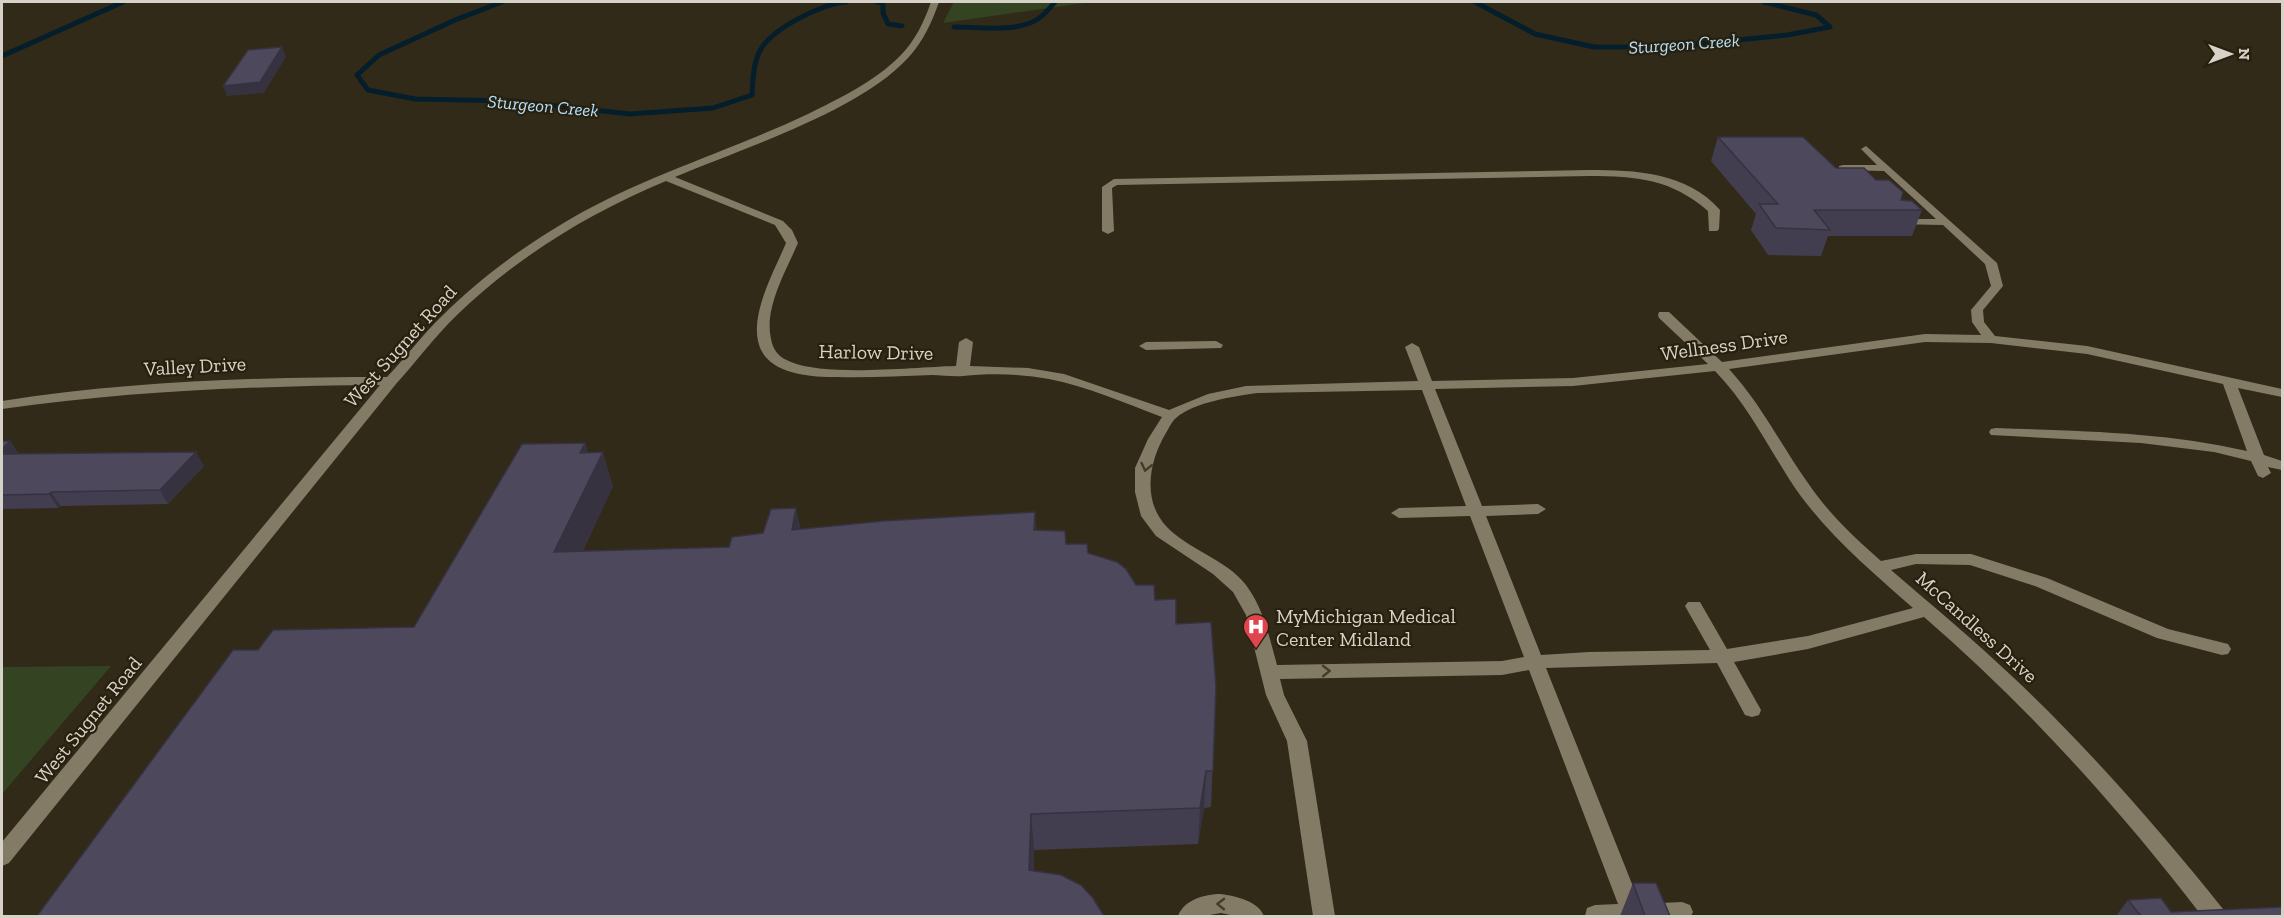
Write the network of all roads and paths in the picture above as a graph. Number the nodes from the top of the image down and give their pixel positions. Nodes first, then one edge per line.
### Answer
1 (935, 2) edge
2 (1866, 149) dead end
3 (1843, 168) edge
4 (1887, 168) junction
5 (668, 178) junction
6 (1897, 222) edge
7 (1947, 222) junction
8 (1713, 229) dead end
9 (1108, 231) dead end
10 (1664, 315) dead end
11 (1991, 339) junction
12 (966, 342) dead end
13 (1216, 345) dead end
14 (1146, 346) dead end
15 (1412, 347) dead end
16 (1718, 366) junction
17 (962, 372) junction
18 (391, 381) junction
19 (2229, 381) junction
20 (1426, 386) junction
21 (2283, 393) edge
22 (2, 405) edge
23 (1170, 415) junction
24 (1996, 432) dead end
25 (2257, 457) junction
26 (2283, 466) edge
27 (2263, 473) dead end
28 (1538, 509) dead end
29 (1475, 510) junction
30 (1399, 513) dead end
31 (1877, 568) junction
32 (1694, 606) dead end
33 (1926, 610) junction
34 (2222, 649) dead end
35 (1722, 656) junction
36 (1534, 661) junction
37 (1268, 672) junction
38 (1752, 710) dead end
39 (2, 857) edge
40 (1682, 912) dead end
41 (1633, 914) junction
42 (1595, 915) edge
43 (1189, 916) edge
44 (1253, 916) edge
45 (1324, 916) edge
46 (2215, 916) edge

1 - 5 street, West Sugnet Road
2 - 4 street
3 - 4 street
4 - 7 street
5 - 17 street, Harlow Drive
5 - 18 street, West Sugnet Road
6 - 7 street
7 - 11 street
8 - 9 street
10 - 16 street, McCandless Drive
11 - 16 street, Wellness Drive
11 - 19 street, Wellness Drive
12 - 17 street
13 - 14 street
15 - 20 street
16 - 20 street, Wellness Drive
16 - 31 street, McCandless Drive
17 - 23 street, Harlow Drive
18 - 22 street, Valley Drive
18 - 39 street, West Sugnet Road
19 - 21 street, Wellness Drive
19 - 25 street
20 - 23 street, Wellness Drive
20 - 29 street
23 -> 37 street
24 - 25 street
25 - 26 street
25 - 27 street
28 - 29 street
29 - 30 street
29 - 36 street
31 - 33 street, McCandless Drive
31 - 34 street
32 - 35 street
33 - 35 street
33 - 46 street, McCandless Drive
35 - 36 street
35 - 38 street
37 -> 36 street
36 - 41 street
37 - 45 street
40 - 41 street
41 - 42 street
44 -> 43 street

